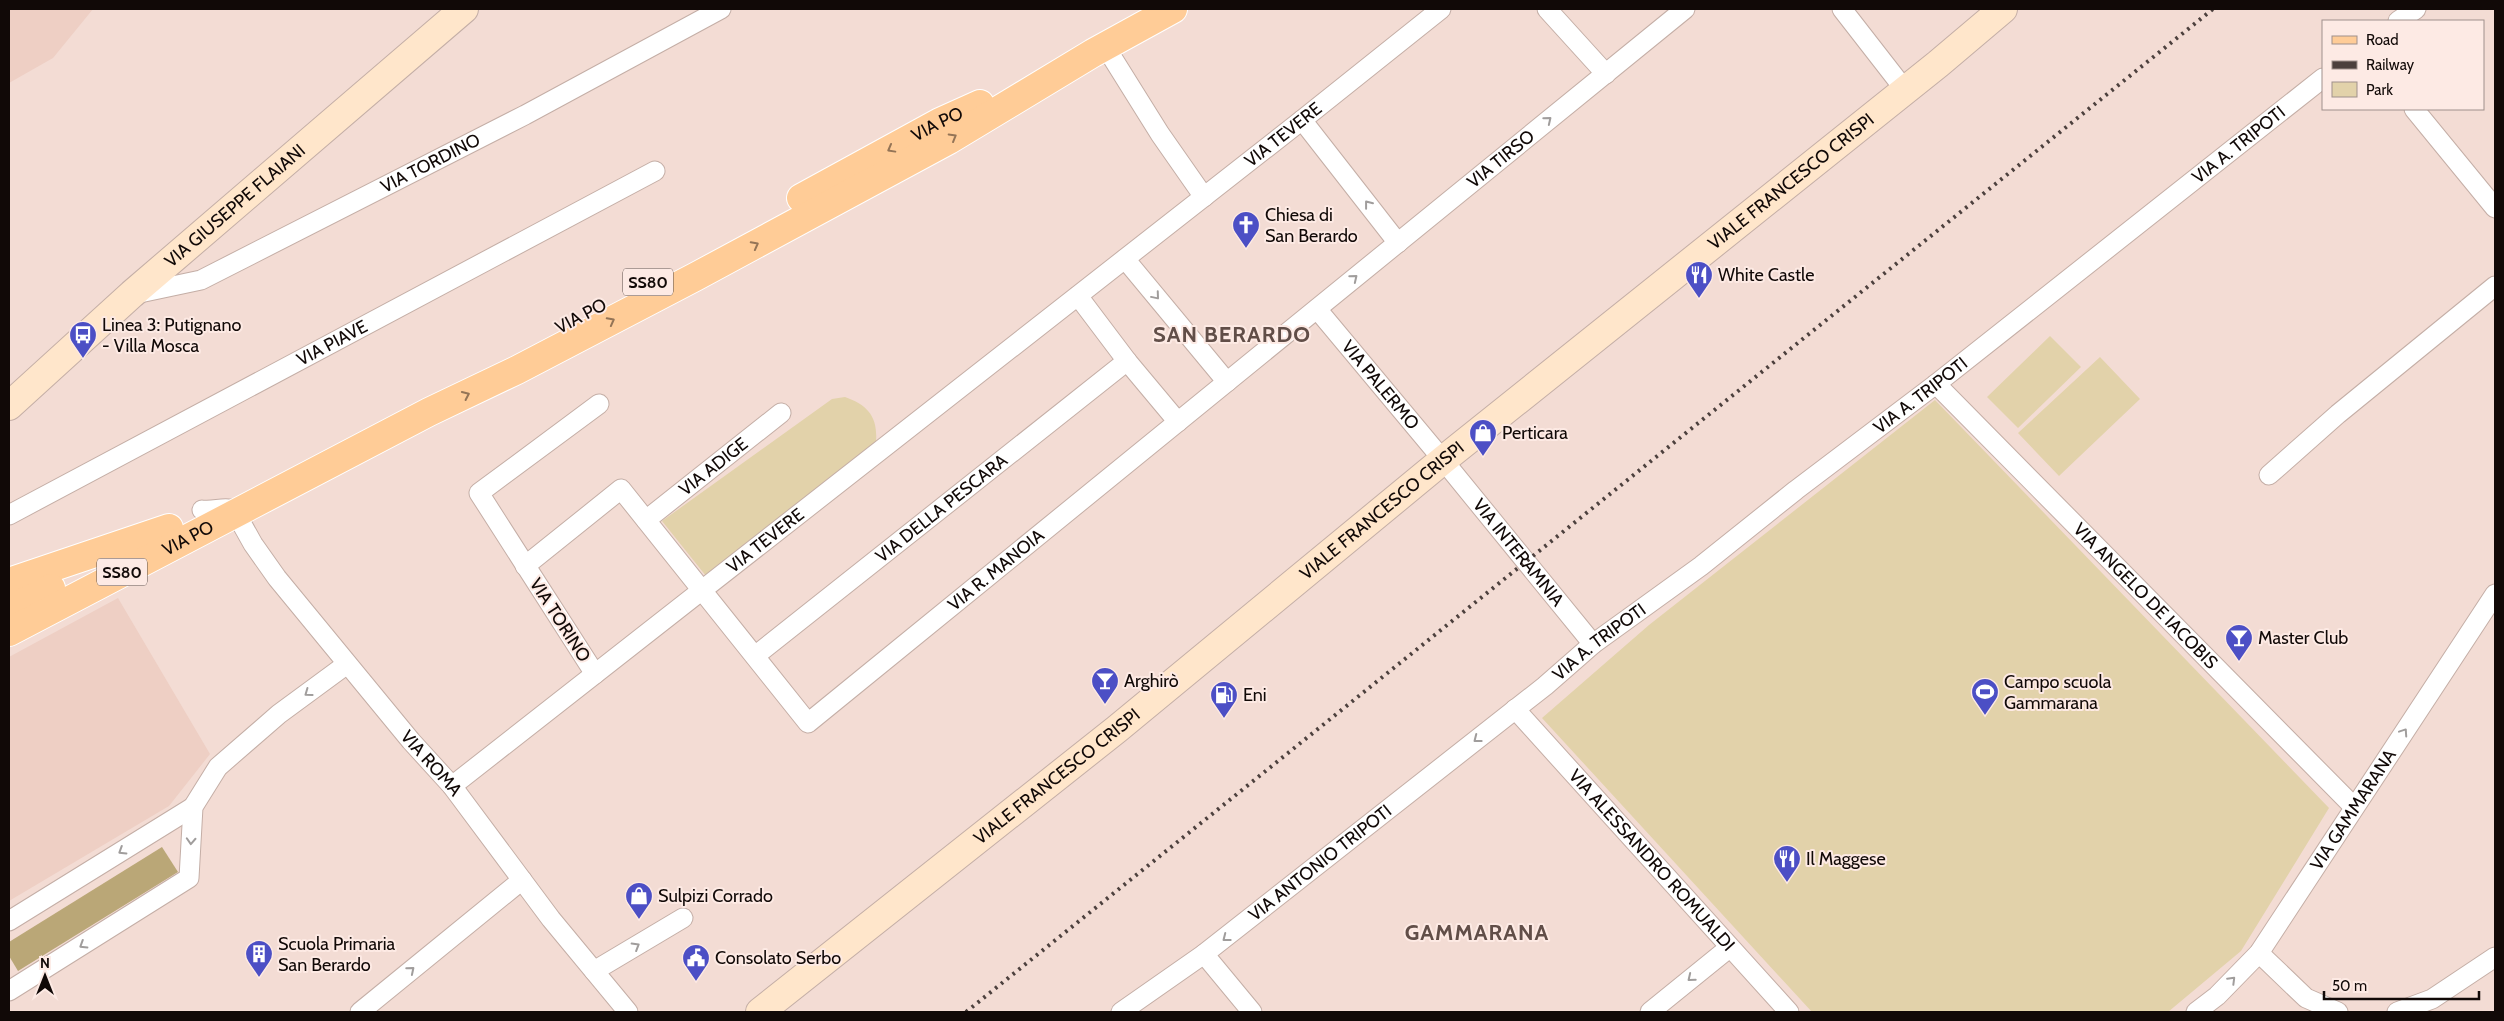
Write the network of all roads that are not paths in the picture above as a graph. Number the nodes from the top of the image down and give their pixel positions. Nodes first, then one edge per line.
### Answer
1 (464, 9) edge
2 (720, 9) edge
3 (1173, 9) edge
4 (1441, 9) edge
5 (1547, 9) edge
6 (1685, 9) edge
7 (1842, 9) edge
8 (2003, 9) edge
9 (2416, 9) edge
10 (2400, 20) edge
11 (1099, 50) junction
12 (1606, 74) junction
13 (2322, 79) edge
14 (1905, 90) junction
15 (2415, 110) edge
16 (1302, 120) junction
17 (655, 171) dead end
18 (1204, 197) junction
19 (2495, 208) edge
20 (1398, 243) junction
21 (1125, 259) junction
22 (2495, 286) edge
23 (132, 294) junction
24 (1078, 296) junction
25 (1317, 309) junction
26 (1127, 361) junction
27 (1227, 382) junction
28 (1936, 384) junction
29 (439, 388) junction
30 (598, 404) dead end
31 (9, 406) edge
32 (781, 413) dead end
33 (1178, 422) junction
34 (1444, 460) junction
35 (2269, 475) dead end
36 (202, 510) junction
37 (236, 513) junction
38 (9, 515) edge
39 (646, 520) junction
40 (526, 566) junction
41 (59, 574) junction
42 (9, 582) edge
43 (702, 590) junction
44 (2495, 594) edge
45 (9, 610) edge
46 (9, 622) edge
47 (9, 632) edge
48 (1593, 644) junction
49 (755, 656) junction
50 (347, 664) junction
51 (595, 674) junction
52 (1515, 709) junction
53 (452, 786) junction
54 (193, 807) junction
55 (2354, 807) junction
56 (522, 880) junction
57 (682, 918) dead end
58 (9, 921) edge
59 (1729, 948) junction
60 (2259, 953) junction
61 (1204, 954) junction
62 (2495, 957) edge
63 (594, 971) junction
64 (9, 991) edge
65 (360, 1012) edge
66 (628, 1012) edge
67 (760, 1012) edge
68 (1121, 1012) edge
69 (1252, 1012) edge
70 (1650, 1012) edge
71 (1789, 1012) edge
72 (2196, 1012) edge
73 (2338, 1012) edge
74 (2396, 1012) edge

1 - 23 street, VIA GIUSEPPE FLAIANI
2 - 23 street, VIA TORDINO
3 - 11 main road, VIA PO / SS80
4 - 16 street, VIA TEVERE
5 - 12 street
6 - 12 street, VIA TIRSO
7 - 14 street
8 - 14 street, VIALE FRANCESCO CRISPI
9 - 10 street
11 - 18 street
11 -> 29 main road, VIA PO / SS80
37 -> 11 main road, VIA PO / SS80
20 -> 12 street, VIA TIRSO
13 - 28 street, VIA A. TRIPOTI
14 - 34 street, VIALE FRANCESCO CRISPI
15 - 19 street
16 - 18 street, VIA TEVERE
20 -> 16 street
17 - 38 street, VIA PIAVE
18 - 21 street, VIA TEVERE
25 -> 20 street, VIA TIRSO
21 - 24 street, VIA TEVERE
21 -> 27 street
22 - 35 street
23 - 31 street, VIA GIUSEPPE FLAIANI
24 - 26 street
24 - 43 street, VIA TEVERE
25 - 27 street, VIA R. MANOIA
25 - 34 street, VIA PALERMO
26 - 33 street
26 - 49 street, VIA DELLA PESCARA
27 - 33 street, VIA R. MANOIA
28 - 48 street, VIA A. TRIPOTI
28 - 55 street, VIA ANGELO DE IACOBIS
29 - 36 main road, VIA PO / SS80
29 - 37 main road
30 - 40 street, VIA TORINO
32 - 39 street, VIA ADIGE
33 - 49 street, VIA R. MANOIA
34 - 48 street, VIA INTERAMNIA
34 - 67 street, VIALE FRANCESCO CRISPI
36 - 37 street, VIA PO
36 - 41 main road, VIA PO / SS80
37 - 47 main road, VIA PO / SS80
37 - 50 street, VIA ROMA
39 - 40 street, VIA R. MANOIA
39 - 43 street, VIA R. MANOIA
40 - 51 street, VIA TORINO
41 - 42 main road
41 - 45 main road, VIA PO / SS80
41 - 46 main road
43 - 49 street, VIA R. MANOIA
43 - 51 street, VIA TEVERE
55 -> 44 street, VIA GAMMARANA
48 - 52 street, VIA A. TRIPOTI
50 - 53 street, VIA ROMA
50 -> 54 street
51 - 53 street, VIA TEVERE
52 - 59 street, VIA ALESSANDRO ROMUALDI
52 -> 61 street, VIA ANTONIO TRIPOTI
53 - 56 street, VIA ROMA
54 -> 58 street
54 -> 64 street
55 - 60 street, VIA GAMMARANA
56 - 63 street, VIA ROMA
65 -> 56 street
63 -> 57 street
59 -> 70 street
59 - 71 street, VIA ALESSANDRO ROMUALDI
72 -> 60 street, VIA GAMMARANA
60 - 73 street
61 - 68 street, VIA ANTONIO TRIPOTI
61 - 69 street
62 - 74 street
63 - 66 street, VIA ROMA

